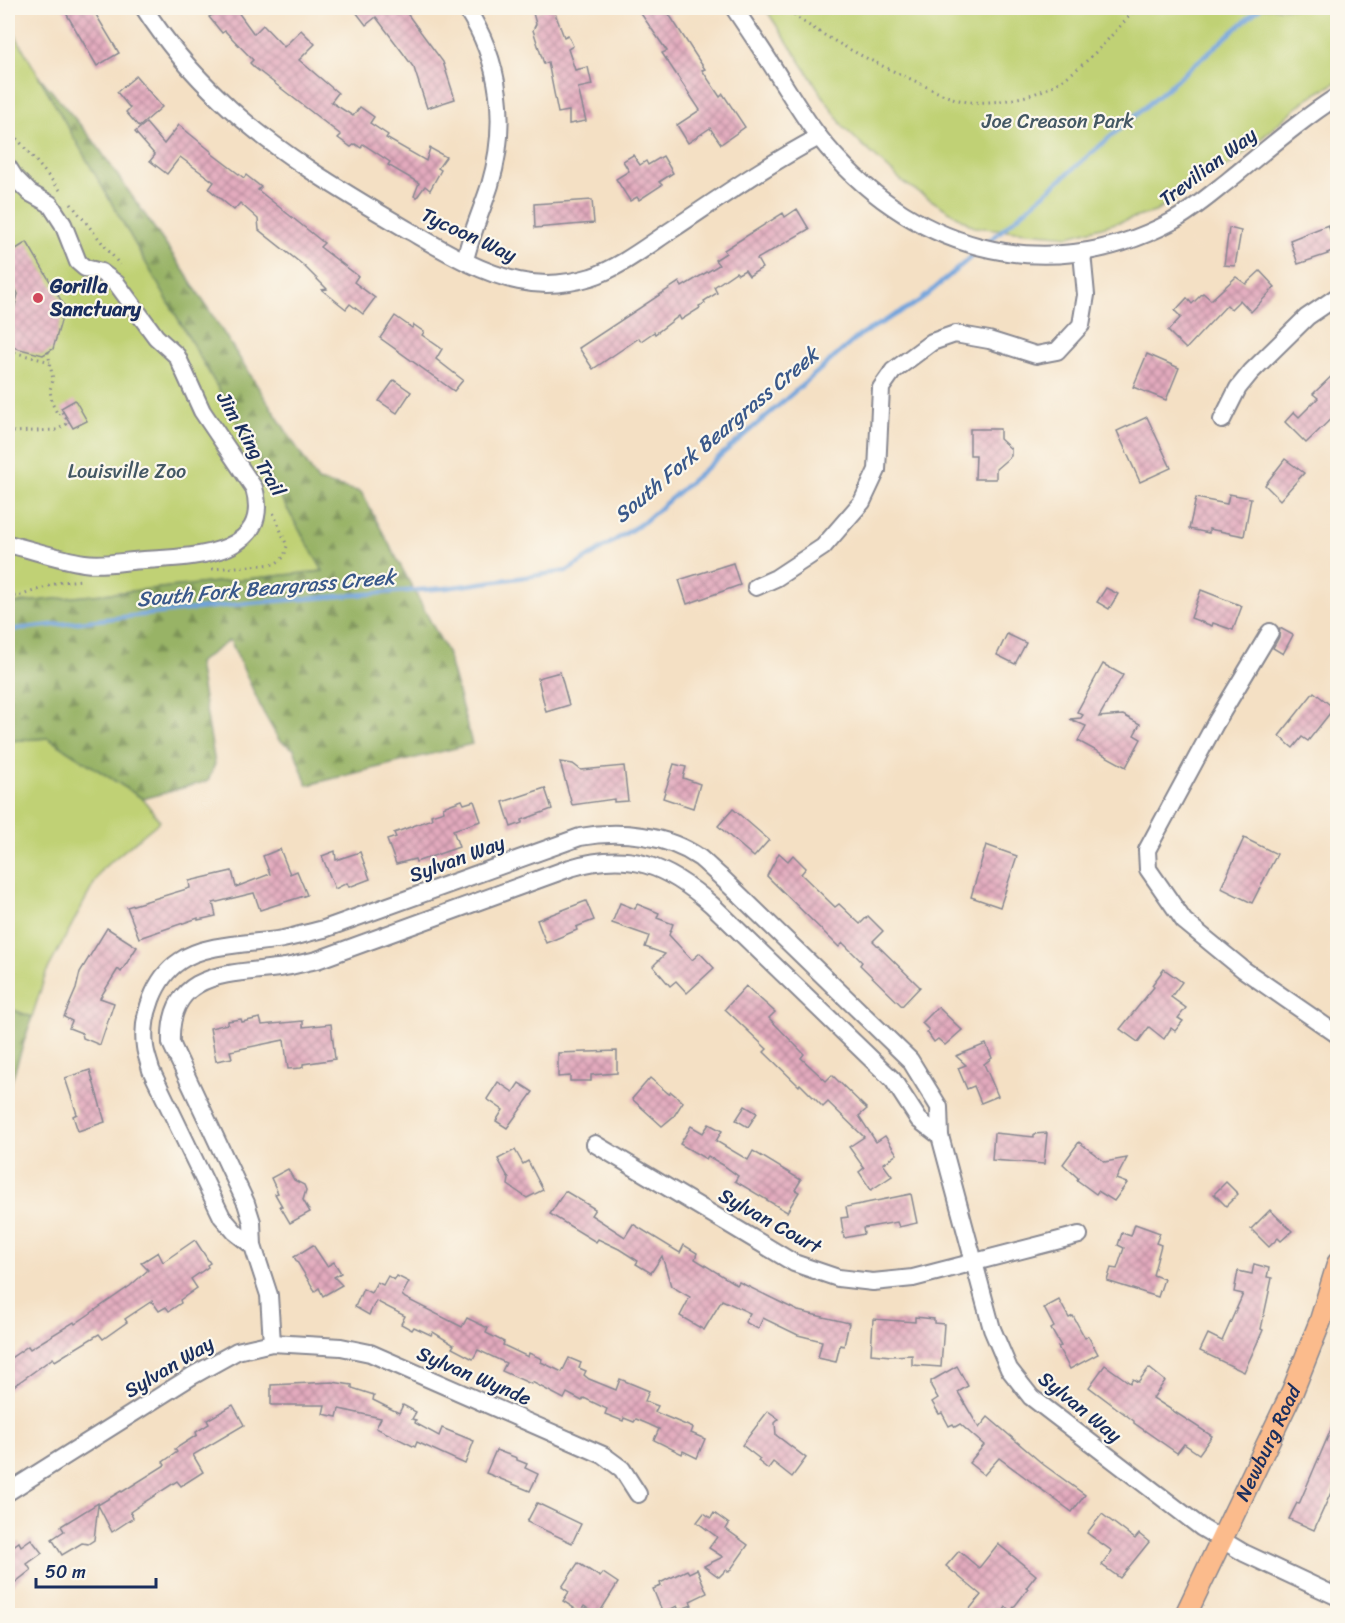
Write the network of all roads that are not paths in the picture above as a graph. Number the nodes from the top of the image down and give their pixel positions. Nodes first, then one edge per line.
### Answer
1 (144, 8) edge
2 (466, 8) edge
3 (734, 8) edge
4 (1338, 96) edge
5 (819, 136) junction
6 (8, 167) edge
7 (1082, 253) junction
8 (465, 260) junction
9 (1338, 296) edge
10 (1222, 420) dead end
11 (8, 544) edge
12 (756, 587) dead end
13 (1270, 632) dead end
14 (235, 945) junction
15 (238, 971) junction
16 (1338, 1035) edge
17 (885, 1037) junction
18 (866, 1055) junction
19 (940, 1136) junction
20 (595, 1144) dead end
21 (1079, 1235) dead end
22 (253, 1246) junction
23 (974, 1263) junction
24 (1338, 1263) edge
25 (272, 1343) junction
26 (8, 1492) edge
27 (638, 1494) dead end
28 (1222, 1541) junction
29 (1338, 1598) edge
30 (1185, 1616) edge

1 - 8 street, Tycoon Way
2 - 8 street
3 - 5 street, Trevilian Way
4 - 7 street, Trevilian Way
5 - 7 street, Trevilian Way
5 - 8 street, Tycoon Way
6 - 11 street
7 - 12 street
9 - 10 street
13 - 16 street
14 - 15 street
14 - 17 street, Sylvan Way
14 - 22 street, Sylvan Way
15 - 18 street
15 - 22 street
17 - 18 street
17 - 19 street, Sylvan Way
18 - 19 street
19 - 23 street, Sylvan Way
20 - 23 street, Sylvan Court
21 - 23 street, Sylvan Court
22 - 25 street
23 - 28 street, Sylvan Way
24 - 28 main road, Newburg Road
25 - 26 street, Sylvan Way
25 - 27 street, Sylvan Wynde
28 - 29 street, Sylvan Way
28 - 30 main road, Newburg Road

